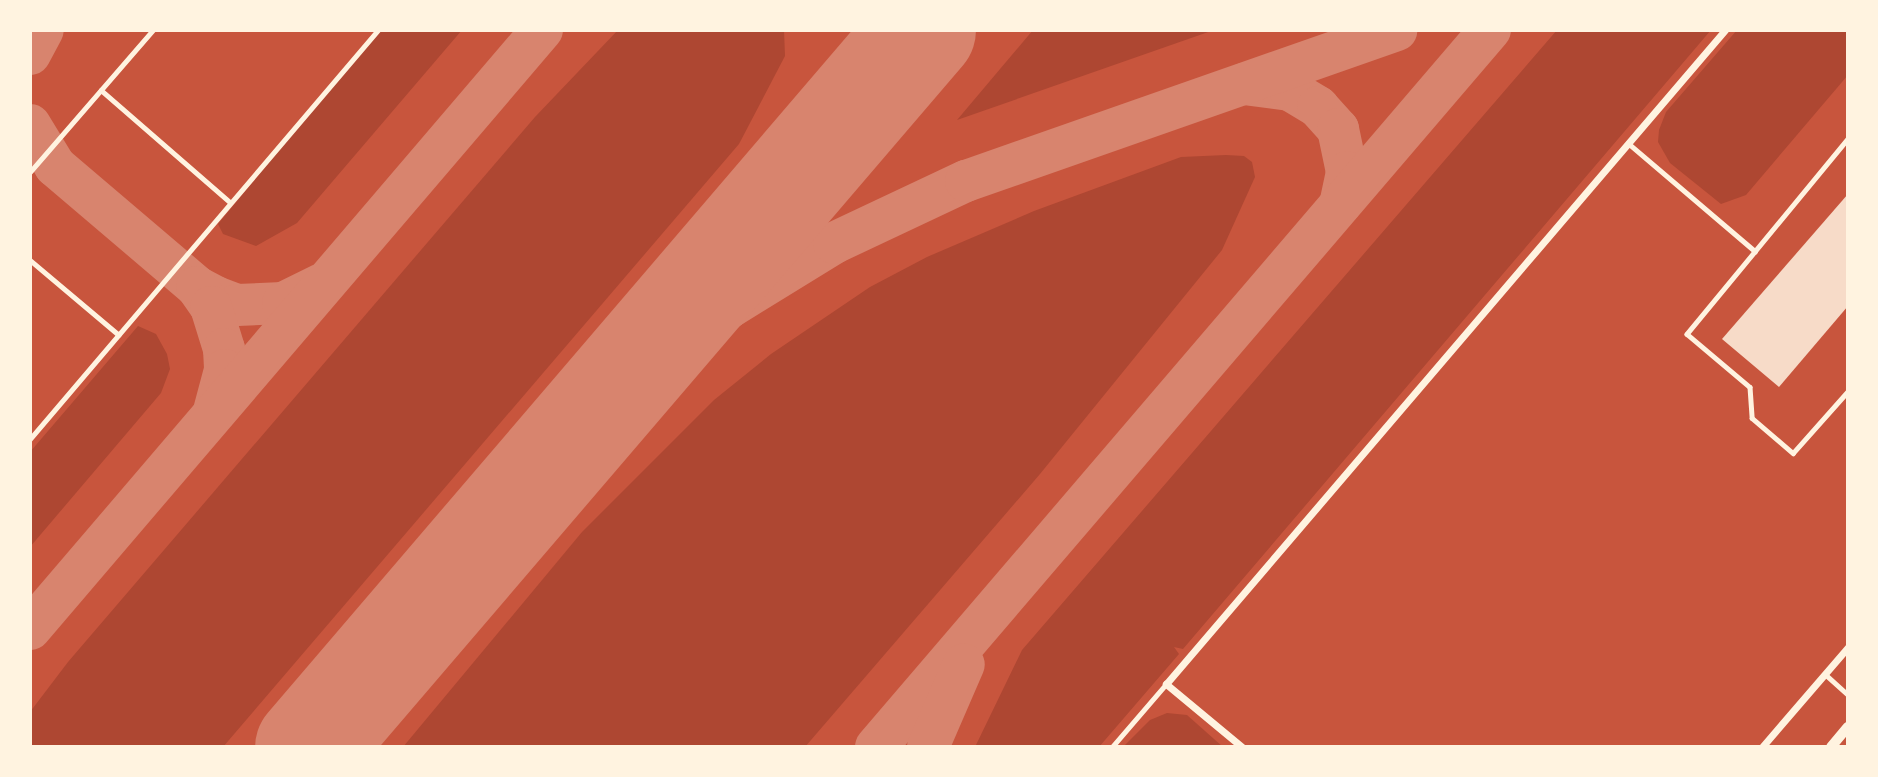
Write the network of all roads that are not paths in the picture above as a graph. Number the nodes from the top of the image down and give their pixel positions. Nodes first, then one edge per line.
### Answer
1 (153, 30) edge
2 (378, 30) edge
3 (1725, 30) edge
4 (101, 90) junction
5 (1848, 139) edge
6 (1627, 143) junction
7 (30, 172) edge
8 (230, 202) junction
9 (1755, 251) junction
10 (30, 260) edge
11 (118, 335) junction
12 (1848, 391) edge
13 (30, 439) edge
14 (1848, 647) edge
15 (1825, 674) junction
16 (1166, 684) junction
17 (1848, 695) edge
18 (1848, 727) edge
19 (1112, 747) edge
20 (1242, 747) edge
21 (1762, 747) edge
22 (1831, 747) edge

1 - 4 lane
2 - 8 lane
3 - 6 street
4 - 7 lane
4 - 8 lane
5 - 9 lane
6 - 9 lane
6 - 16 street
8 - 11 lane
9 - 12 lane
10 - 11 lane
11 - 13 lane
14 - 15 street
15 - 17 lane
15 - 21 street
16 - 19 lane
16 - 20 street
18 - 22 street

